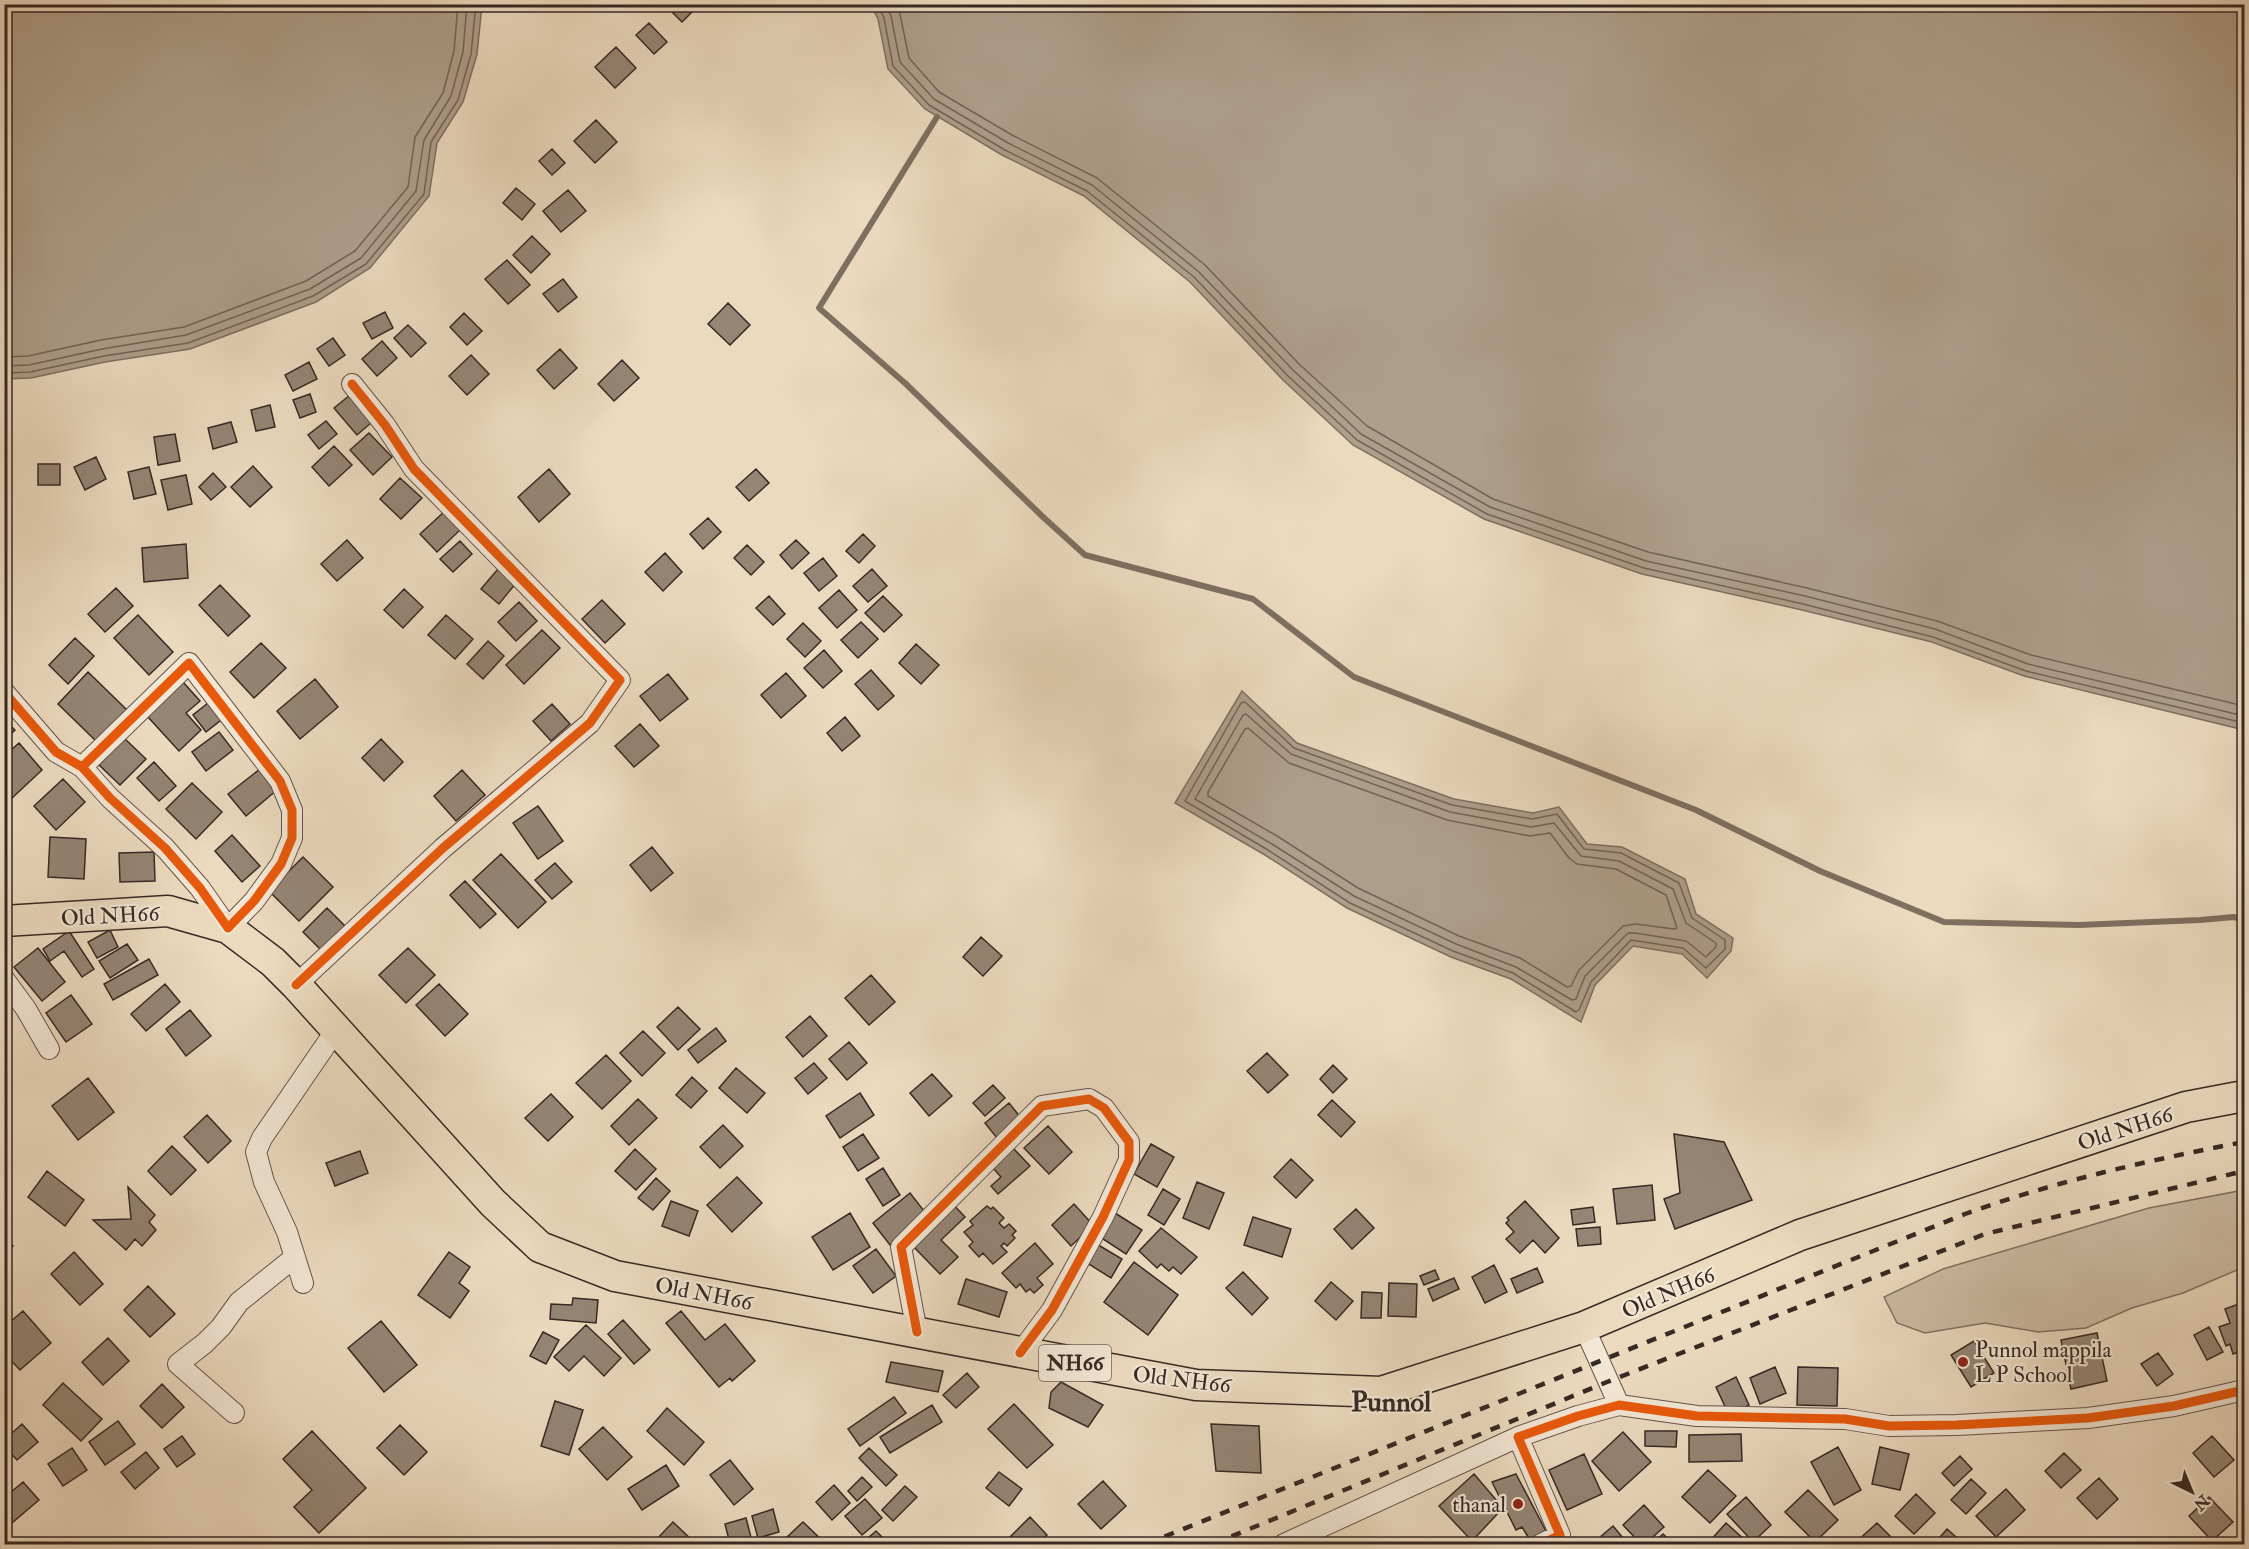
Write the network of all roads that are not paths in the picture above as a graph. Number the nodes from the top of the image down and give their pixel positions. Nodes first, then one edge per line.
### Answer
1 (352, 384) dead end
2 (4, 692) edge
3 (82, 767) junction
4 (4, 921) edge
5 (228, 927) junction
6 (4, 979) edge
7 (296, 985) junction
8 (336, 1030) junction
9 (49, 1049) dead end
10 (2244, 1096) edge
11 (295, 1257) junction
12 (303, 1283) dead end
13 (1584, 1327) junction
14 (917, 1332) junction
15 (1020, 1353) junction
16 (2244, 1390) edge
17 (1619, 1405) junction
18 (234, 1413) dead end
19 (1518, 1437) junction
20 (1563, 1540) edge
21 (1284, 1545) edge
22 (1541, 1545) edge

1 - 7 street
2 - 3 street
3 - 5 street
3 - 5 street
4 - 5 main road, Old NH66 / NH66
5 - 7 main road, Old NH66 / NH66
6 - 9 street
7 - 8 main road, Old NH66 / NH66
8 - 11 street
8 - 14 main road, Old NH66 / NH66
10 - 13 main road, Old NH66 / NH66
11 - 12 street
11 - 18 street
13 - 15 main road, Old NH66 / NH66
13 - 17 street
14 - 15 main road, Old NH66 / NH66
14 - 15 street
16 - 17 street
17 - 19 street
19 - 20 street
19 - 21 street
20 - 22 street

